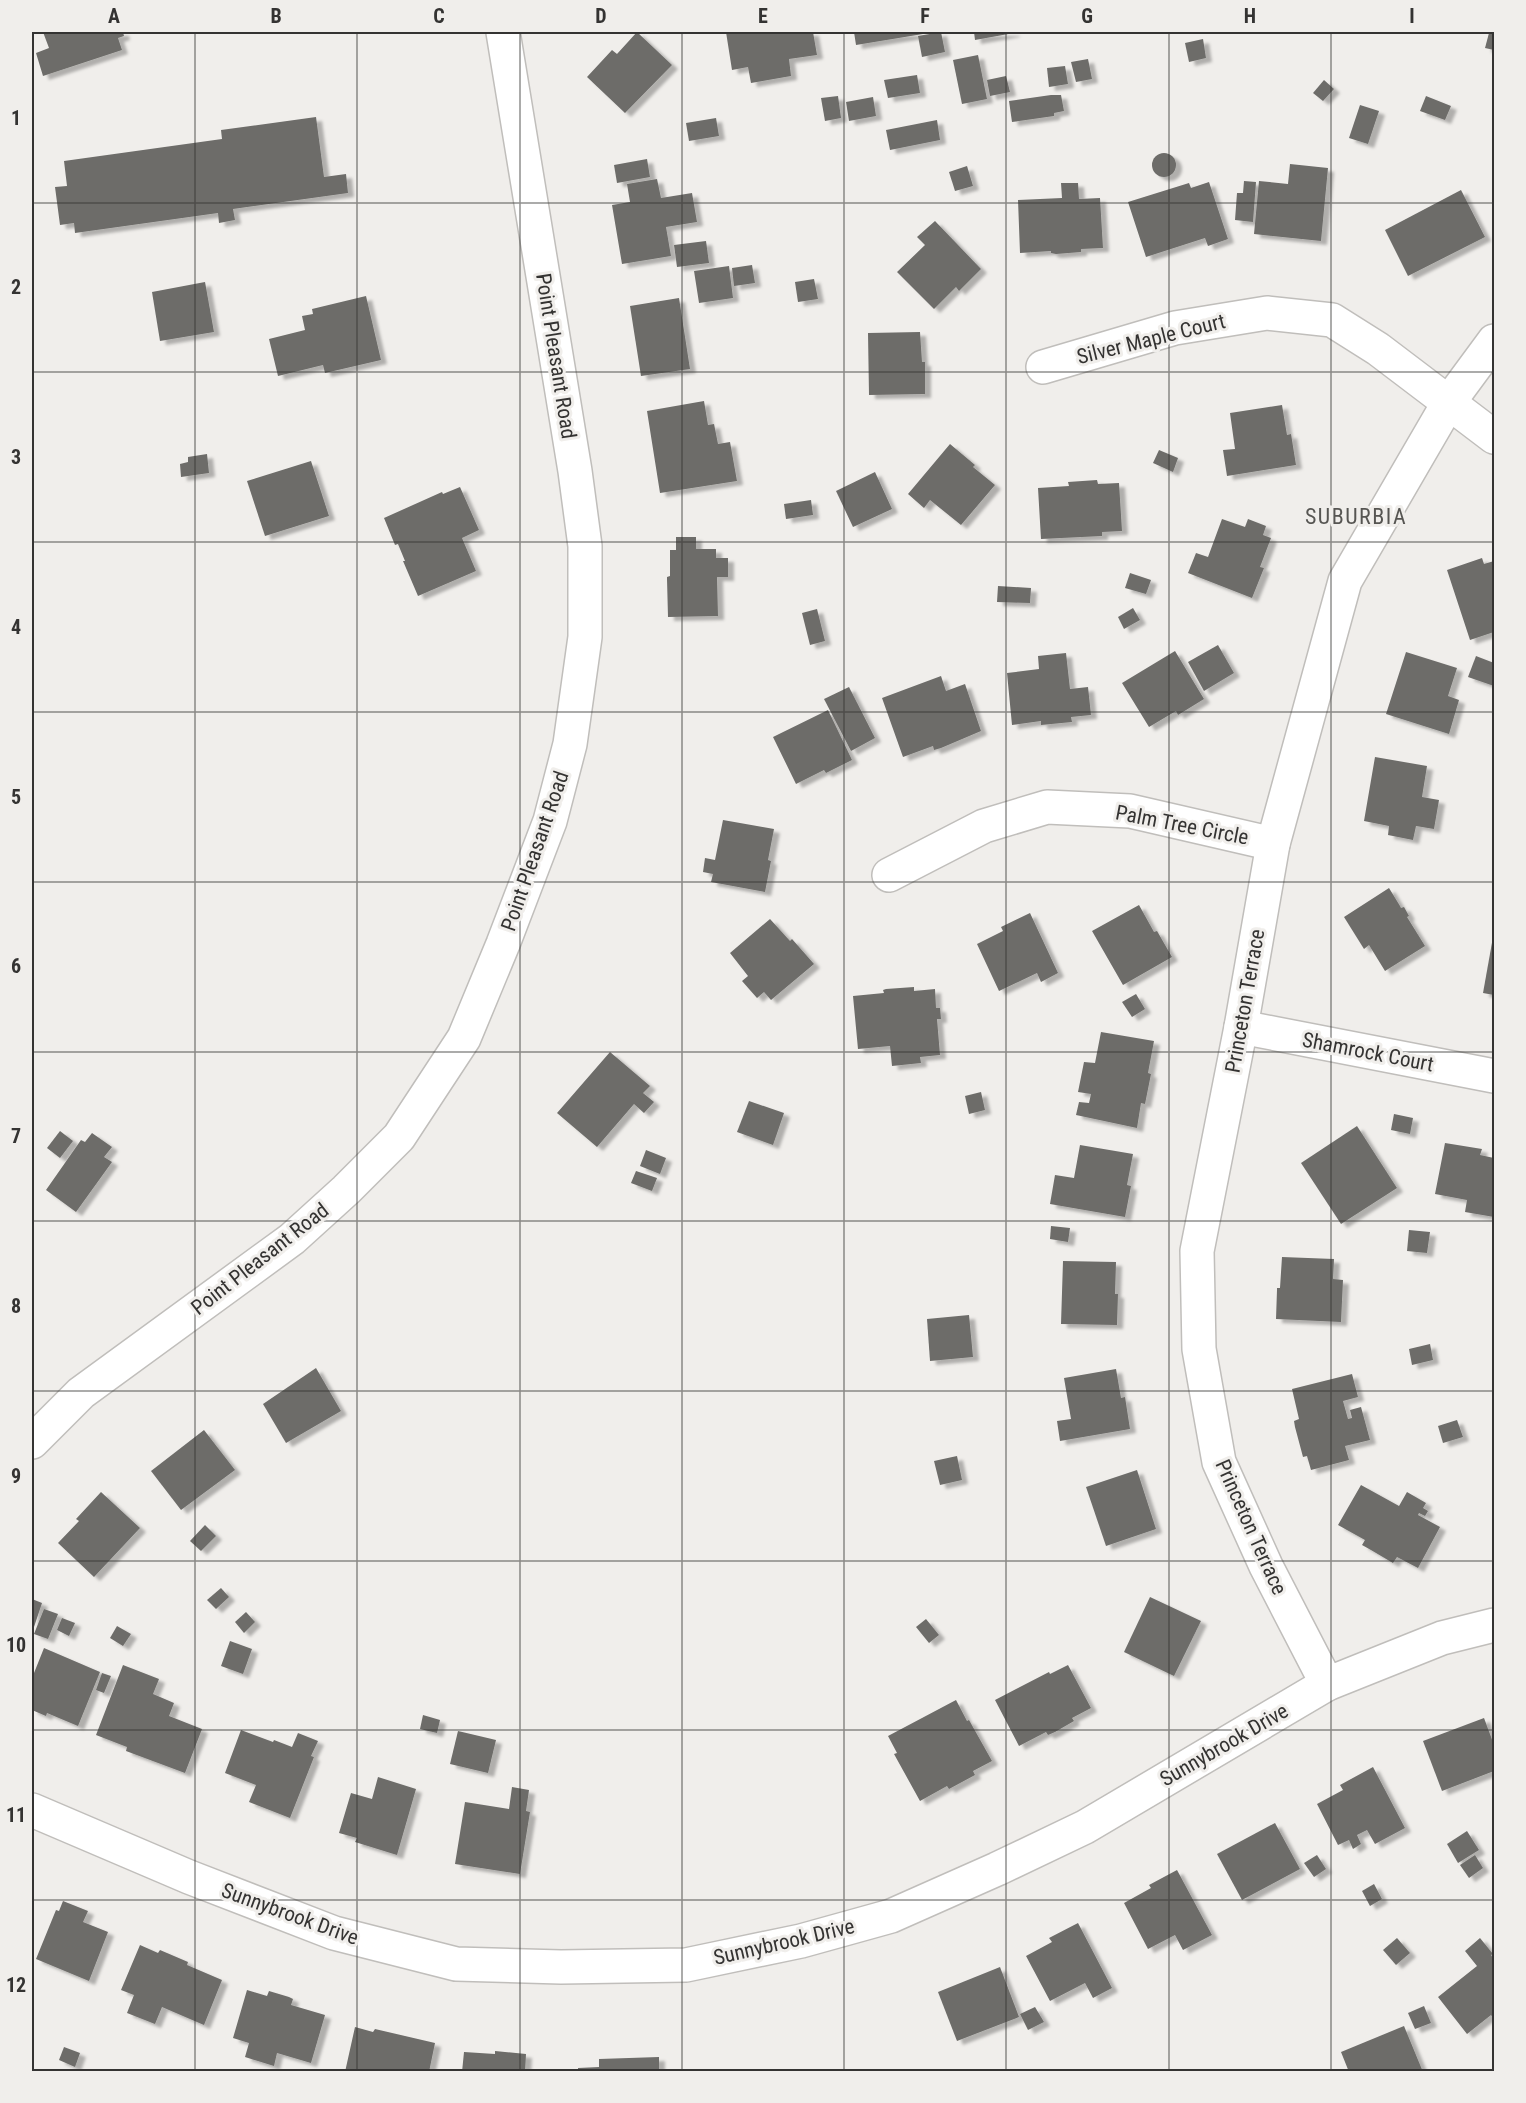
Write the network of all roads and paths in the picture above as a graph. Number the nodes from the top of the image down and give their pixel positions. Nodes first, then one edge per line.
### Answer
1 (502, 32) edge
2 (1494, 341) edge
3 (1043, 366) dead end
4 (1449, 402) junction
5 (1494, 437) edge
6 (1274, 844) junction
7 (889, 875) dead end
8 (1241, 1027) junction
9 (1494, 1076) edge
10 (32, 1442) edge
11 (1494, 1625) edge
12 (1327, 1684) junction
13 (32, 1810) edge

1 - 10 street, Point Pleasant Road
2 - 4 street, Princeton Terrace
3 - 4 street, Silver Maple Court
4 - 5 street, Silver Maple Court
4 - 6 street, Princeton Terrace
6 - 7 street, Palm Tree Circle
6 - 8 street, Princeton Terrace
8 - 9 street, Shamrock Court
8 - 12 street, Princeton Terrace
11 - 12 street, Sunnybrook Drive
12 - 13 street, Sunnybrook Drive

